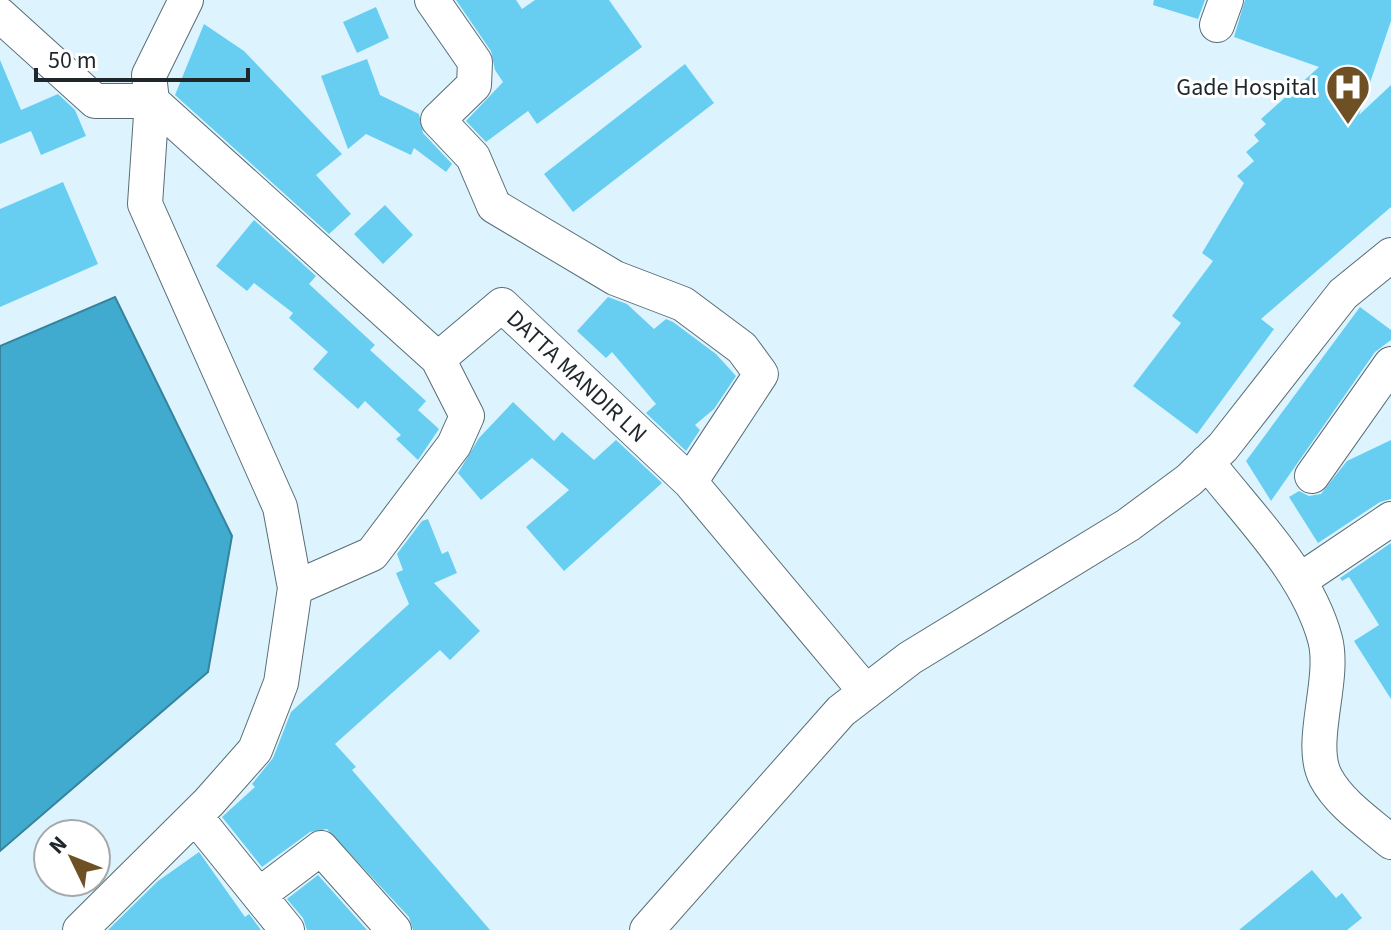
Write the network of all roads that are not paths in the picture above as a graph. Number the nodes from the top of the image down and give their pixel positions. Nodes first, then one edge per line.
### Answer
1 (186, 0) edge
2 (432, 0) edge
3 (0, 15) edge
4 (152, 101) junction
5 (1391, 255) edge
6 (438, 359) junction
7 (1391, 364) edge
8 (1207, 462) junction
9 (1312, 476) dead end
10 (690, 482) junction
11 (1391, 519) edge
12 (1299, 581) junction
13 (295, 588) junction
14 (866, 692) junction
15 (195, 816) junction
16 (1391, 842) edge
17 (259, 895) junction
18 (80, 930) edge
19 (287, 930) edge
20 (394, 930) edge
21 (647, 930) edge

1 - 4 street
2 - 10 street
3 - 4 street
4 - 6 street
4 - 13 street
5 - 8 street
6 - 10 street, DATTA MANDIR LN
6 - 13 street
7 - 9 street
8 - 12 street
8 - 14 street
10 - 14 street, DATTA MANDIR LN
11 - 12 street
12 - 16 street
13 - 15 street
14 - 21 street
15 - 17 street
15 - 18 street
17 - 19 street
17 - 20 street

